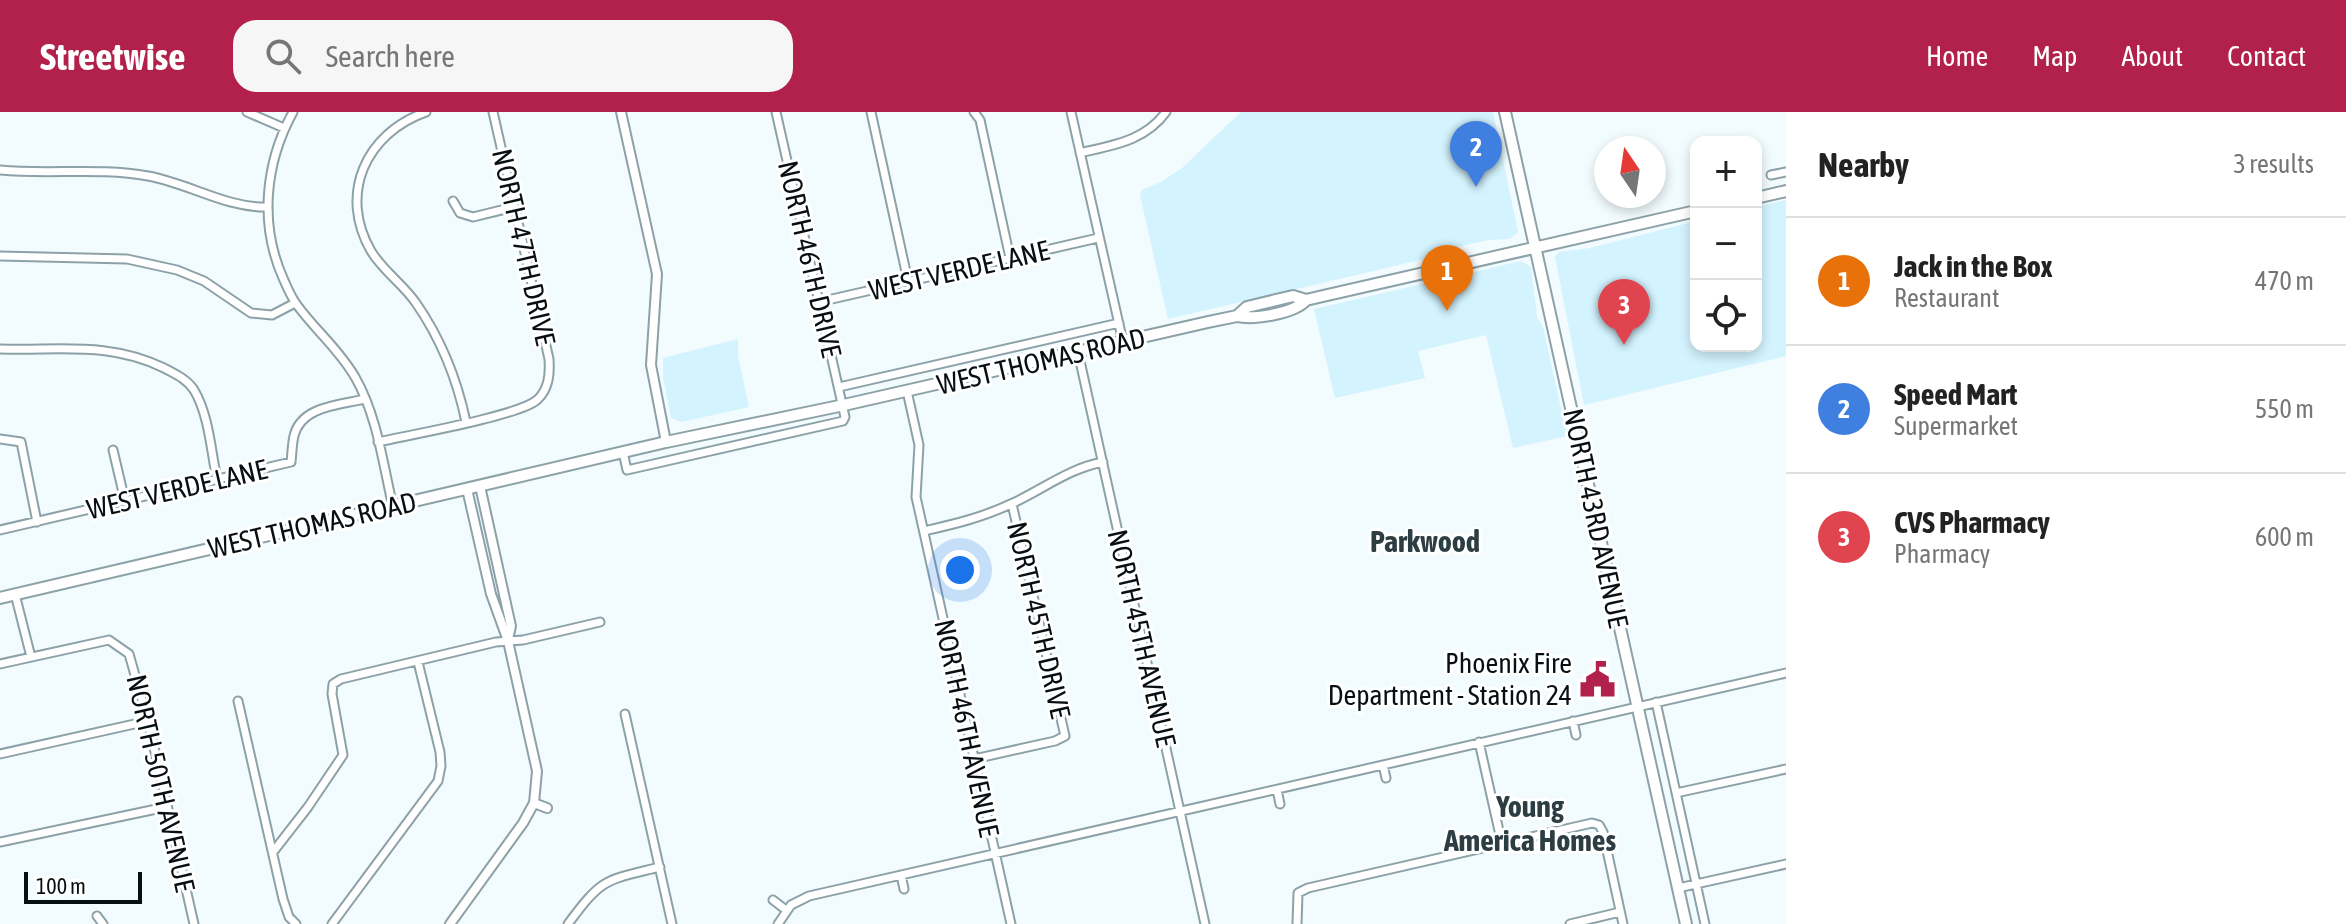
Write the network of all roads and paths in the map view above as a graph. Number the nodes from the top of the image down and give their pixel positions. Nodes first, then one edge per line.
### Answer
1 (247, 112) edge
2 (293, 112) edge
3 (426, 112) edge
4 (493, 112) edge
5 (621, 112) edge
6 (776, 112) edge
7 (871, 112) edge
8 (974, 112) edge
9 (1071, 112) edge
10 (1166, 112) edge
11 (1505, 112) edge
12 (284, 128) junction
13 (1080, 153) junction
14 (0, 170) edge
15 (1786, 172) edge
16 (1771, 175) dead end
17 (1786, 191) edge
18 (1762, 197) edge
19 (453, 201) dead end
20 (267, 207) junction
21 (514, 207) junction
22 (1690, 212) edge
23 (1098, 238) junction
24 (1536, 247) junction
25 (0, 256) edge
26 (1010, 258) junction
27 (908, 281) junction
28 (819, 302) junction
29 (295, 303) junction
30 (1119, 323) junction
31 (1123, 342) junction
32 (0, 349) edge
33 (1078, 352) junction
34 (839, 387) junction
35 (907, 391) junction
36 (365, 399) junction
37 (844, 405) junction
38 (466, 422) junction
39 (0, 439) edge
40 (378, 442) junction
41 (666, 442) junction
42 (113, 450) dead end
43 (623, 452) junction
44 (1103, 462) junction
45 (217, 480) junction
46 (480, 486) junction
47 (467, 489) junction
48 (125, 501) junction
49 (1012, 504) junction
50 (393, 507) junction
51 (37, 522) junction
52 (0, 530) edge
53 (924, 531) junction
54 (15, 594) junction
55 (0, 598) edge
56 (600, 622) dead end
57 (508, 641) junction
58 (31, 657) junction
59 (418, 662) junction
60 (0, 664) edge
61 (1786, 673) edge
62 (238, 701) dead end
63 (1656, 702) junction
64 (1638, 706) junction
65 (625, 714) dead end
66 (148, 721) junction
67 (1573, 721) junction
68 (1576, 735) dead end
69 (1479, 742) junction
70 (0, 754) edge
71 (974, 759) junction
72 (1383, 765) junction
73 (1786, 769) edge
74 (1386, 778) dead end
75 (1277, 790) junction
76 (1676, 793) junction
77 (534, 803) junction
78 (1280, 804) dead end
79 (166, 807) junction
80 (547, 808) dead end
81 (1180, 812) junction
82 (0, 842) edge
83 (1502, 844) junction
84 (273, 852) junction
85 (995, 853) junction
86 (1786, 864) edge
87 (660, 867) junction
88 (901, 875) junction
89 (1696, 885) junction
90 (1678, 888) junction
91 (904, 889) dead end
92 (773, 900) dead end
93 (786, 910) junction
94 (1620, 912) junction
95 (97, 916) dead end
96 (452, 923) edge
97 (103, 924) edge
98 (194, 924) edge
99 (296, 924) edge
100 (332, 924) edge
101 (568, 924) edge
102 (672, 924) edge
103 (778, 924) edge
104 (1011, 924) edge
105 (1205, 924) edge
106 (1297, 924) edge
107 (1570, 924) edge
108 (1623, 924) edge
109 (1686, 924) edge
110 (1705, 924) edge

1 - 12 street
2 - 12 street
3 - 38 street
4 - 21 street, NORTH 47TH DRIVE
5 - 41 street
6 - 28 street, NORTH 46TH DRIVE
7 - 27 street
8 - 26 street
9 - 13 street
10 - 13 street
11 - 24 main road, NORTH 43RD AVENUE
12 - 20 street
13 - 23 street
14 - 20 street
15 - 16 street
17 - 18 main road
19 - 21 street
20 - 29 street
21 - 38 street, NORTH 47TH DRIVE
22 - 24 main road, WEST THOMAS ROAD
23 - 26 street, WEST VERDE LANE
23 - 30 street
24 - 31 main road, WEST THOMAS ROAD
24 - 64 main road, NORTH 43RD AVENUE
25 - 29 street
26 - 27 street, WEST VERDE LANE
27 - 28 street, WEST VERDE LANE
28 - 34 street, NORTH 46TH DRIVE
29 - 36 street
30 - 31 street
30 - 34 street, WEST THOMAS ROAD
31 - 33 main road, WEST THOMAS ROAD
32 - 45 street
33 - 35 main road, WEST THOMAS ROAD
33 - 44 street, NORTH 45TH AVENUE
34 - 37 street, NORTH 46TH DRIVE
35 - 37 main road, WEST THOMAS ROAD
35 - 53 street, NORTH 46TH AVENUE
36 - 40 street
36 - 45 street, WEST VERDE LANE
37 - 41 main road, WEST THOMAS ROAD
37 - 43 street, WEST THOMAS ROAD
38 - 40 street
39 - 51 street
40 - 50 street
41 - 43 main road, WEST THOMAS ROAD
42 - 48 street
43 - 46 main road, WEST THOMAS ROAD
44 - 49 street
44 - 81 street, NORTH 45TH AVENUE
45 - 48 street, WEST VERDE LANE
46 - 47 main road, WEST THOMAS ROAD
46 - 57 street
47 - 50 main road, WEST THOMAS ROAD
47 - 57 street
48 - 51 street, WEST VERDE LANE
49 - 53 street
49 - 71 street, NORTH 45TH DRIVE
50 - 54 main road, WEST THOMAS ROAD
51 - 52 street, WEST VERDE LANE
53 - 71 street, NORTH 46TH AVENUE
54 - 55 main road, WEST THOMAS ROAD
54 - 58 street
56 - 57 street
57 - 59 street
57 - 77 street
58 - 60 street
58 - 66 street, NORTH 50TH AVENUE
59 - 84 street
59 - 100 street
61 - 63 street
62 - 84 street
63 - 64 street
63 - 76 street
64 - 67 street
64 - 90 main road, NORTH 43RD AVENUE
65 - 87 street
66 - 70 street
66 - 79 street, NORTH 50TH AVENUE
67 - 68 street
67 - 69 street
69 - 72 street
69 - 83 street
71 - 85 street, NORTH 46TH AVENUE
72 - 74 street
72 - 75 street
73 - 76 street
75 - 78 street
75 - 81 street
76 - 89 street
77 - 80 street
77 - 96 street
79 - 82 street
79 - 98 street, NORTH 50TH AVENUE
81 - 85 street
81 - 105 street, NORTH 45TH AVENUE
83 - 94 street
83 - 106 street
84 - 99 street
85 - 88 street
85 - 104 street, NORTH 46TH AVENUE
86 - 89 street
87 - 101 street
87 - 102 street
88 - 91 street
88 - 93 street
89 - 90 street
89 - 110 street
90 - 109 main road, NORTH 43RD AVENUE
92 - 93 street
93 - 103 street
94 - 107 street
94 - 108 street
95 - 97 street

